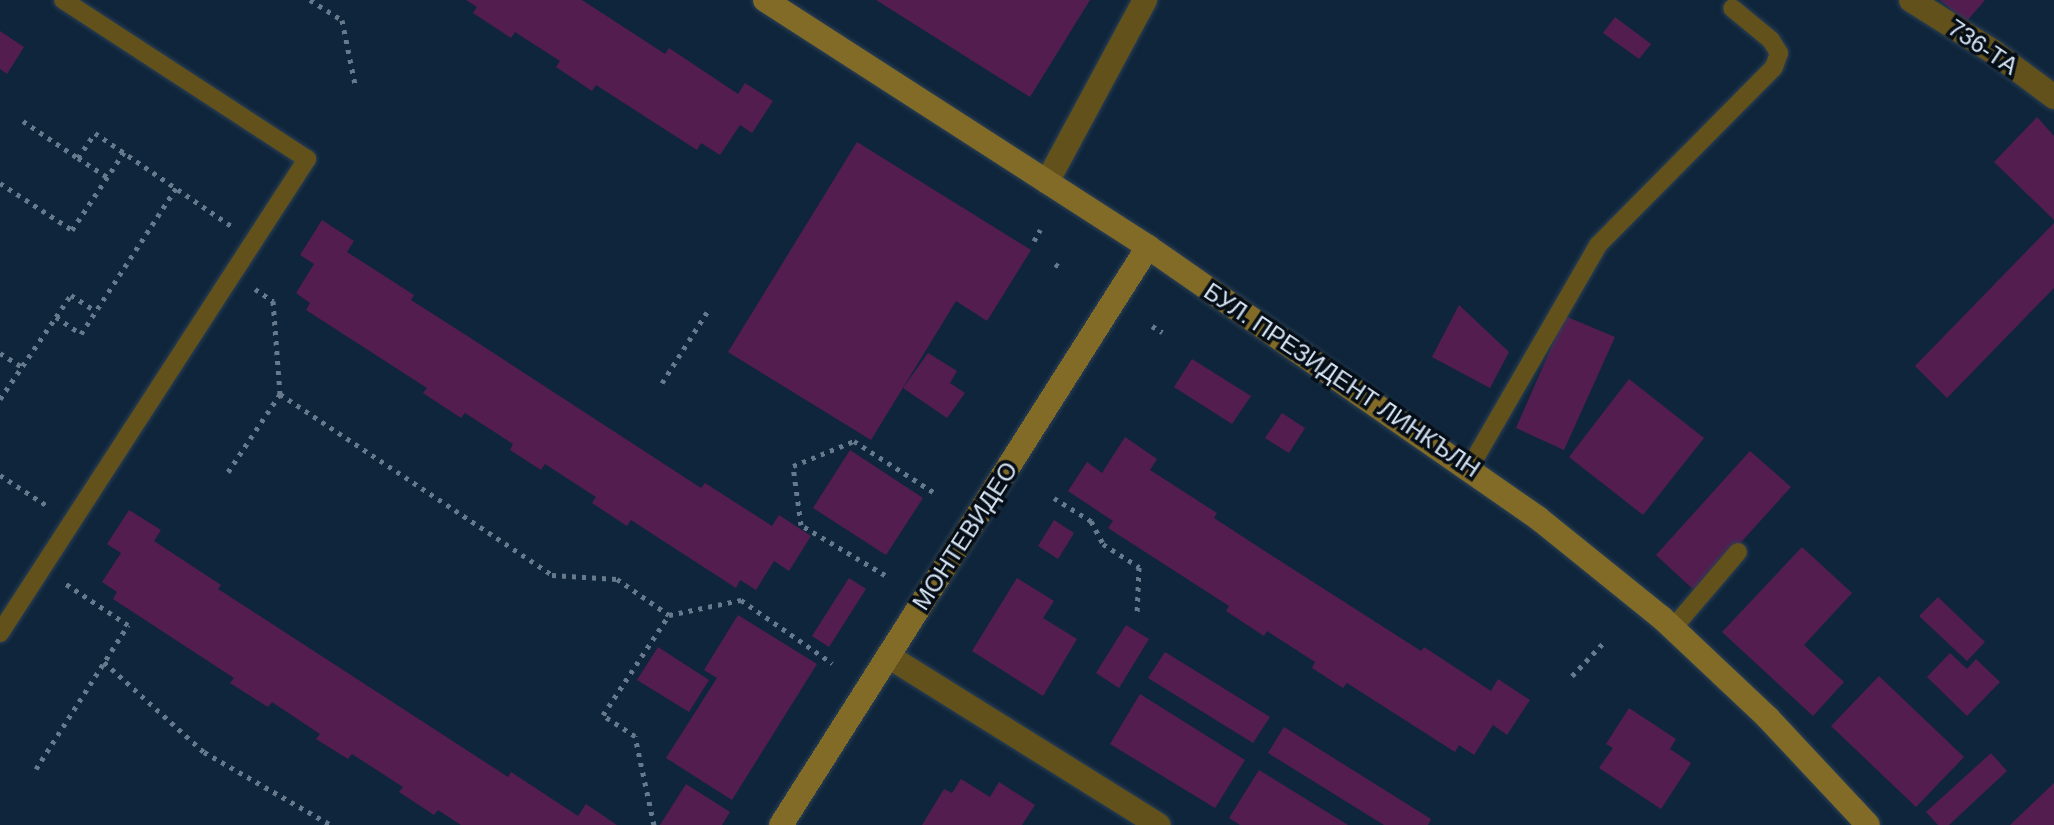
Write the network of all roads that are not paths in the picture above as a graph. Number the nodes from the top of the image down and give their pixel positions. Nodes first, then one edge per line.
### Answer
1 (63, 0) edge
2 (765, 0) edge
3 (1145, 0) edge
4 (1911, 0) edge
5 (1732, 8) dead end
6 (2054, 97) edge
7 (1047, 182) junction
8 (1148, 247) junction
9 (1470, 467) junction
10 (1738, 552) dead end
11 (1673, 628) junction
12 (0, 633) edge
13 (888, 656) junction
14 (781, 825) edge
15 (1158, 825) edge
16 (1868, 825) edge

1 - 12 lane
2 - 7 street, БУЛ. ПРЕЗИДЕНТ ЛИНКЪЛН
3 - 7 street
4 - 6 street, 736-ТА
5 - 9 lane
7 - 8 street, БУЛ. ПРЕЗИДЕНТ ЛИНКЪЛН
8 - 9 street, БУЛ. ПРЕЗИДЕНТ ЛИНКЪЛН
8 - 13 street, МОНТЕВИДЕО
9 - 11 street, БУЛ. ПРЕЗИДЕНТ ЛИНКЪЛН
10 - 11 lane
11 - 16 street, БУЛ. ПРЕЗИДЕНТ ЛИНКЪЛН
13 - 14 street, МОНТЕВИДЕО
13 - 15 street

